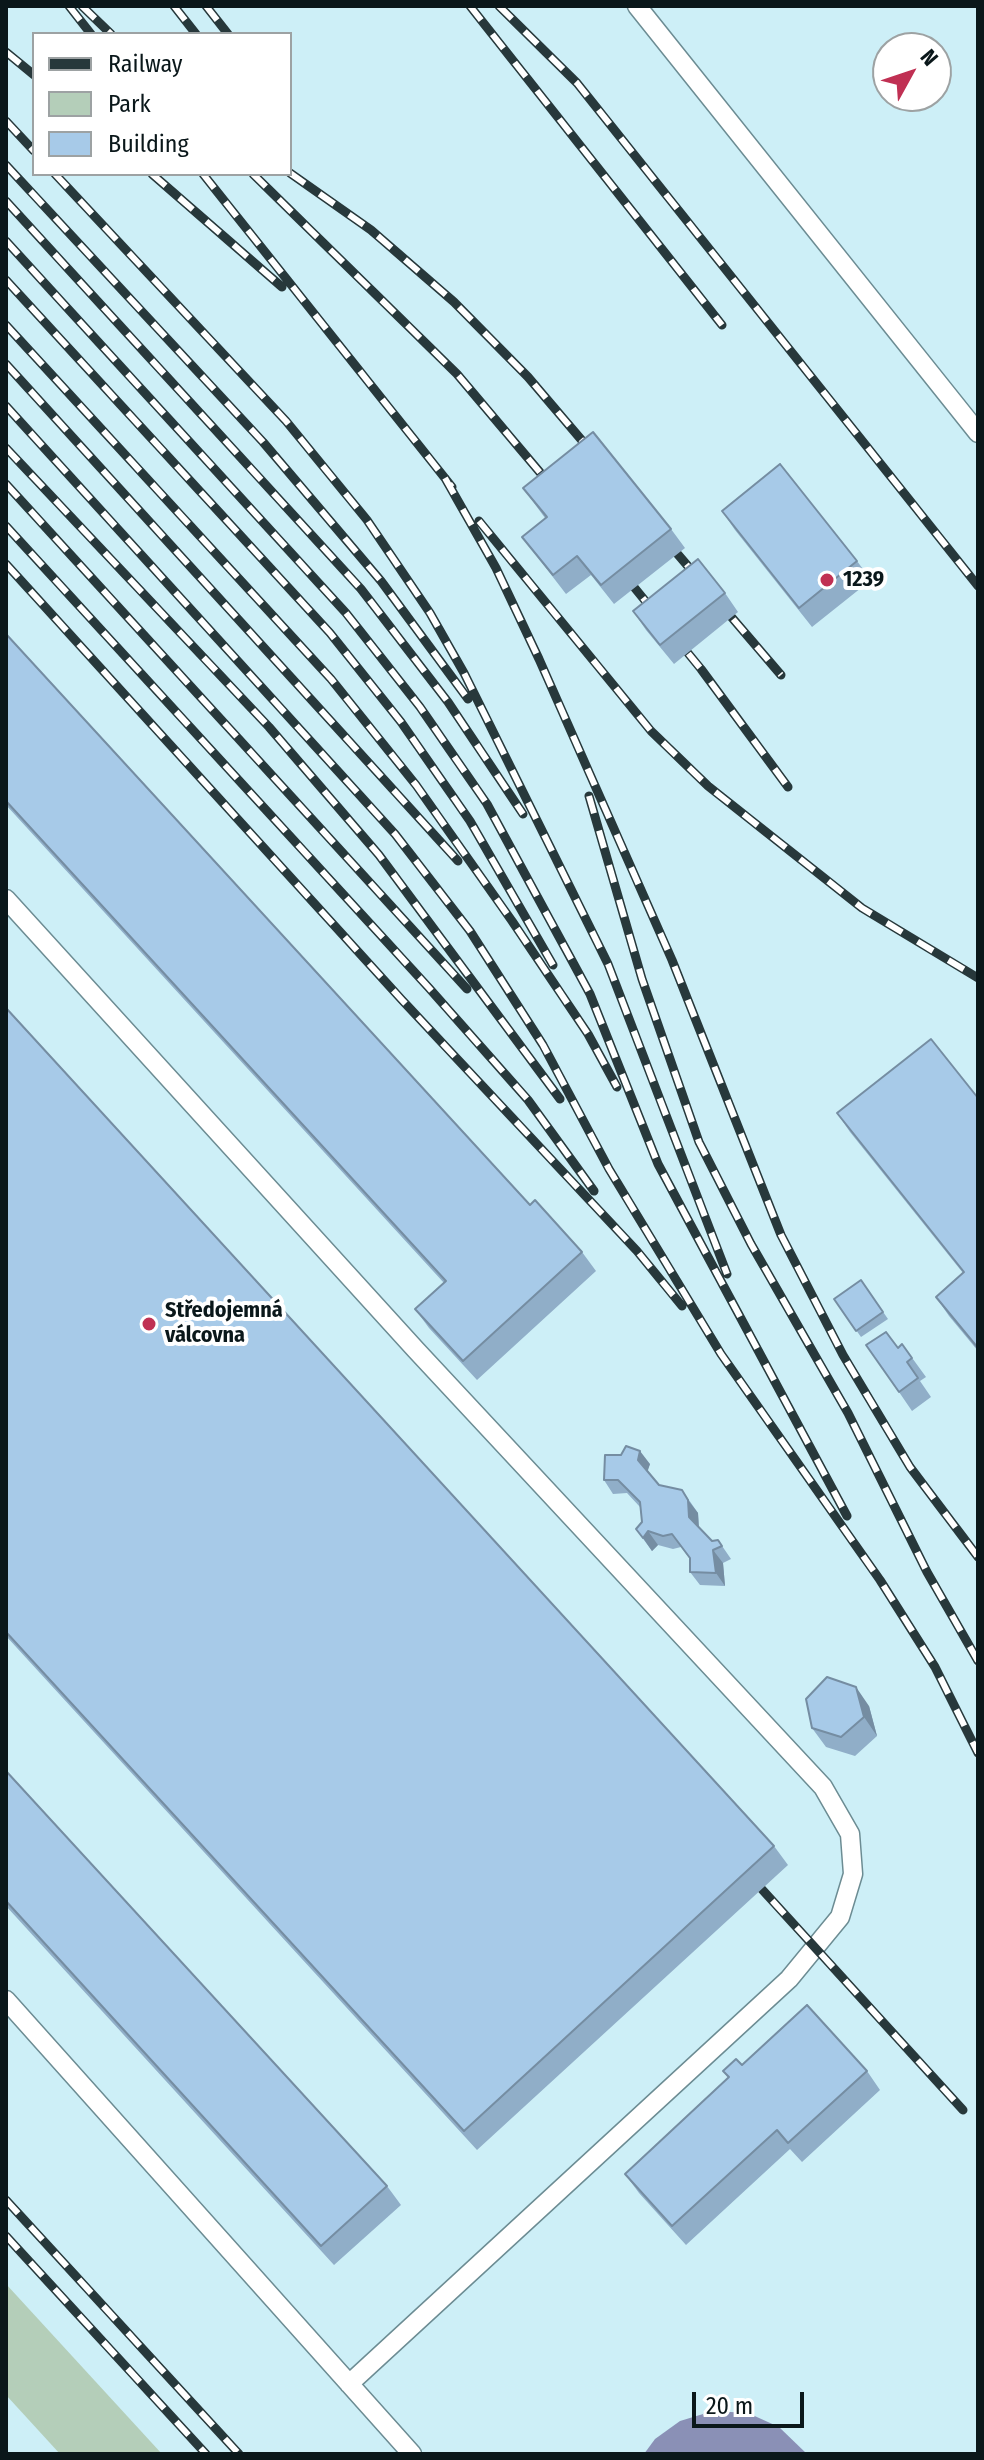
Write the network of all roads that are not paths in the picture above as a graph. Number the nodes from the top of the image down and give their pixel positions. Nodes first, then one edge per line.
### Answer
1 (637, 6) edge
2 (978, 433) edge
3 (6, 899) edge
4 (6, 2000) edge
5 (349, 2384) junction
6 (412, 2454) edge

1 - 2 lane
3 - 5 lane
4 - 5 lane
5 - 6 lane

